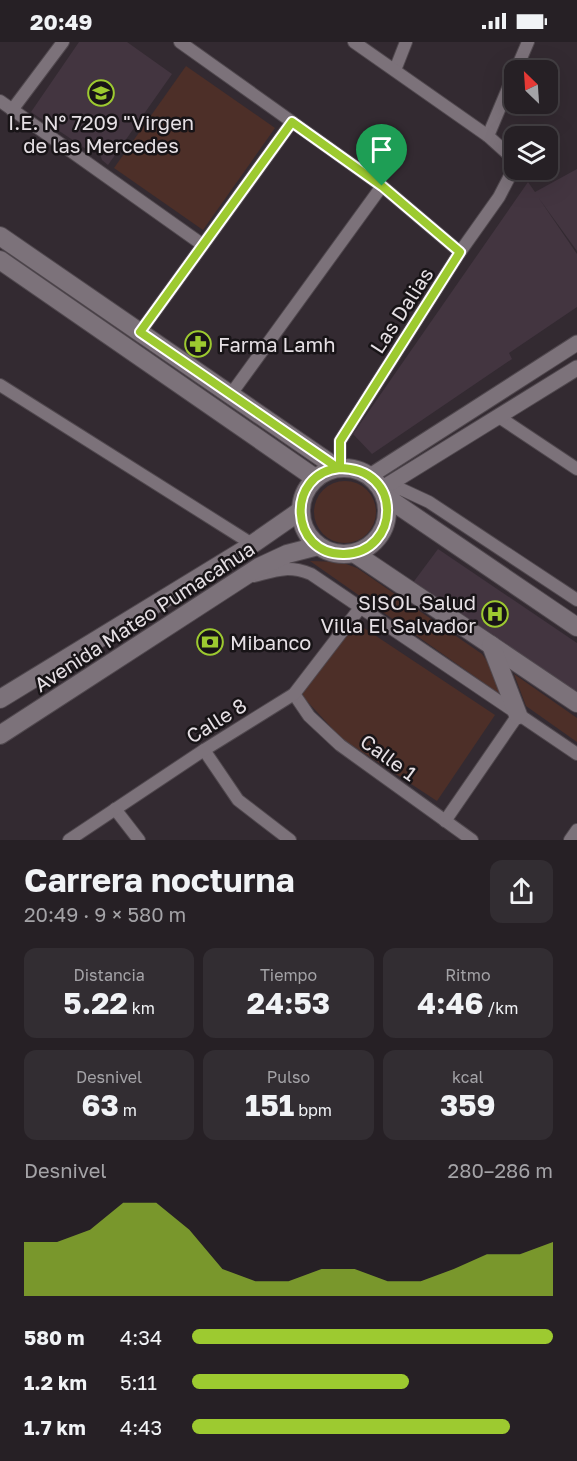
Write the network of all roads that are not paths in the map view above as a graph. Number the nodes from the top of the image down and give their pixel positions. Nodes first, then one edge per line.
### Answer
1 (63, 42) edge
2 (180, 42) edge
3 (354, 42) edge
4 (406, 42) edge
5 (528, 42) edge
6 (520, 60) edge
7 (395, 70) junction
8 (504, 98) edge
9 (0, 101) edge
10 (12, 110) junction
11 (292, 122) junction
12 (488, 136) junction
13 (382, 186) junction
14 (0, 236) edge
15 (203, 245) junction
16 (460, 252) junction
17 (0, 260) edge
18 (140, 332) junction
19 (577, 343) edge
20 (577, 368) edge
21 (0, 385) edge
22 (231, 394) junction
23 (499, 417) junction
24 (339, 468) junction
25 (577, 469) edge
26 (315, 478) junction
27 (380, 488) junction
28 (300, 511) junction
29 (252, 544) junction
30 (318, 546) junction
31 (354, 553) junction
32 (238, 580) junction
33 (577, 600) edge
34 (360, 608) junction
35 (577, 627) edge
36 (491, 645) junction
37 (294, 694) junction
38 (0, 699) edge
39 (577, 703) edge
40 (518, 715) junction
41 (0, 735) edge
42 (204, 750) junction
43 (577, 754) edge
44 (115, 809) junction
45 (445, 821) junction
46 (577, 830) edge
47 (69, 840) edge
48 (139, 840) edge
49 (290, 840) edge
50 (472, 840) edge
51 (570, 840) edge

1 - 10 street
2 - 11 street
3 - 7 street, Las Dalias
4 - 7 street
5 - 6 street
7 - 12 street, Las Dalias
8 - 12 street
9 - 10 street
10 - 15 street
11 - 13 street
11 - 15 street
12 - 16 street, Las Dalias
13 - 16 street
13 - 22 street
14 - 18 main road
15 - 18 street
16 - 24 street, Las Dalias
17 - 26 main road
18 - 22 main road
19 - 27 street
20 - 23 street
21 - 29 street
22 - 24 main road
23 - 25 street
23 - 27 street
24 - 26 main road
24 - 27 main road
26 - 28 main road
27 - 31 main road
27 - 33 street
27 - 35 main road
28 - 29 main road, Avenida Mateo Pumacahua
28 - 30 main road
29 - 38 main road, Avenida Mateo Pumacahua
30 - 31 main road
30 - 32 main road, Avenida Mateo Pumacahua
31 - 36 main road
32 - 34 street
32 - 41 main road, Avenida Mateo Pumacahua
34 - 37 street, Calle 8
34 - 40 street
36 - 39 main road
36 - 40 main road
37 - 42 street, Calle 8
37 - 45 street, Calle 1
40 - 43 street
40 - 45 street
42 - 44 street, Calle 8
42 - 49 street
44 - 47 street, Calle 8
44 - 48 street
45 - 50 street, Calle 1
46 - 51 street

